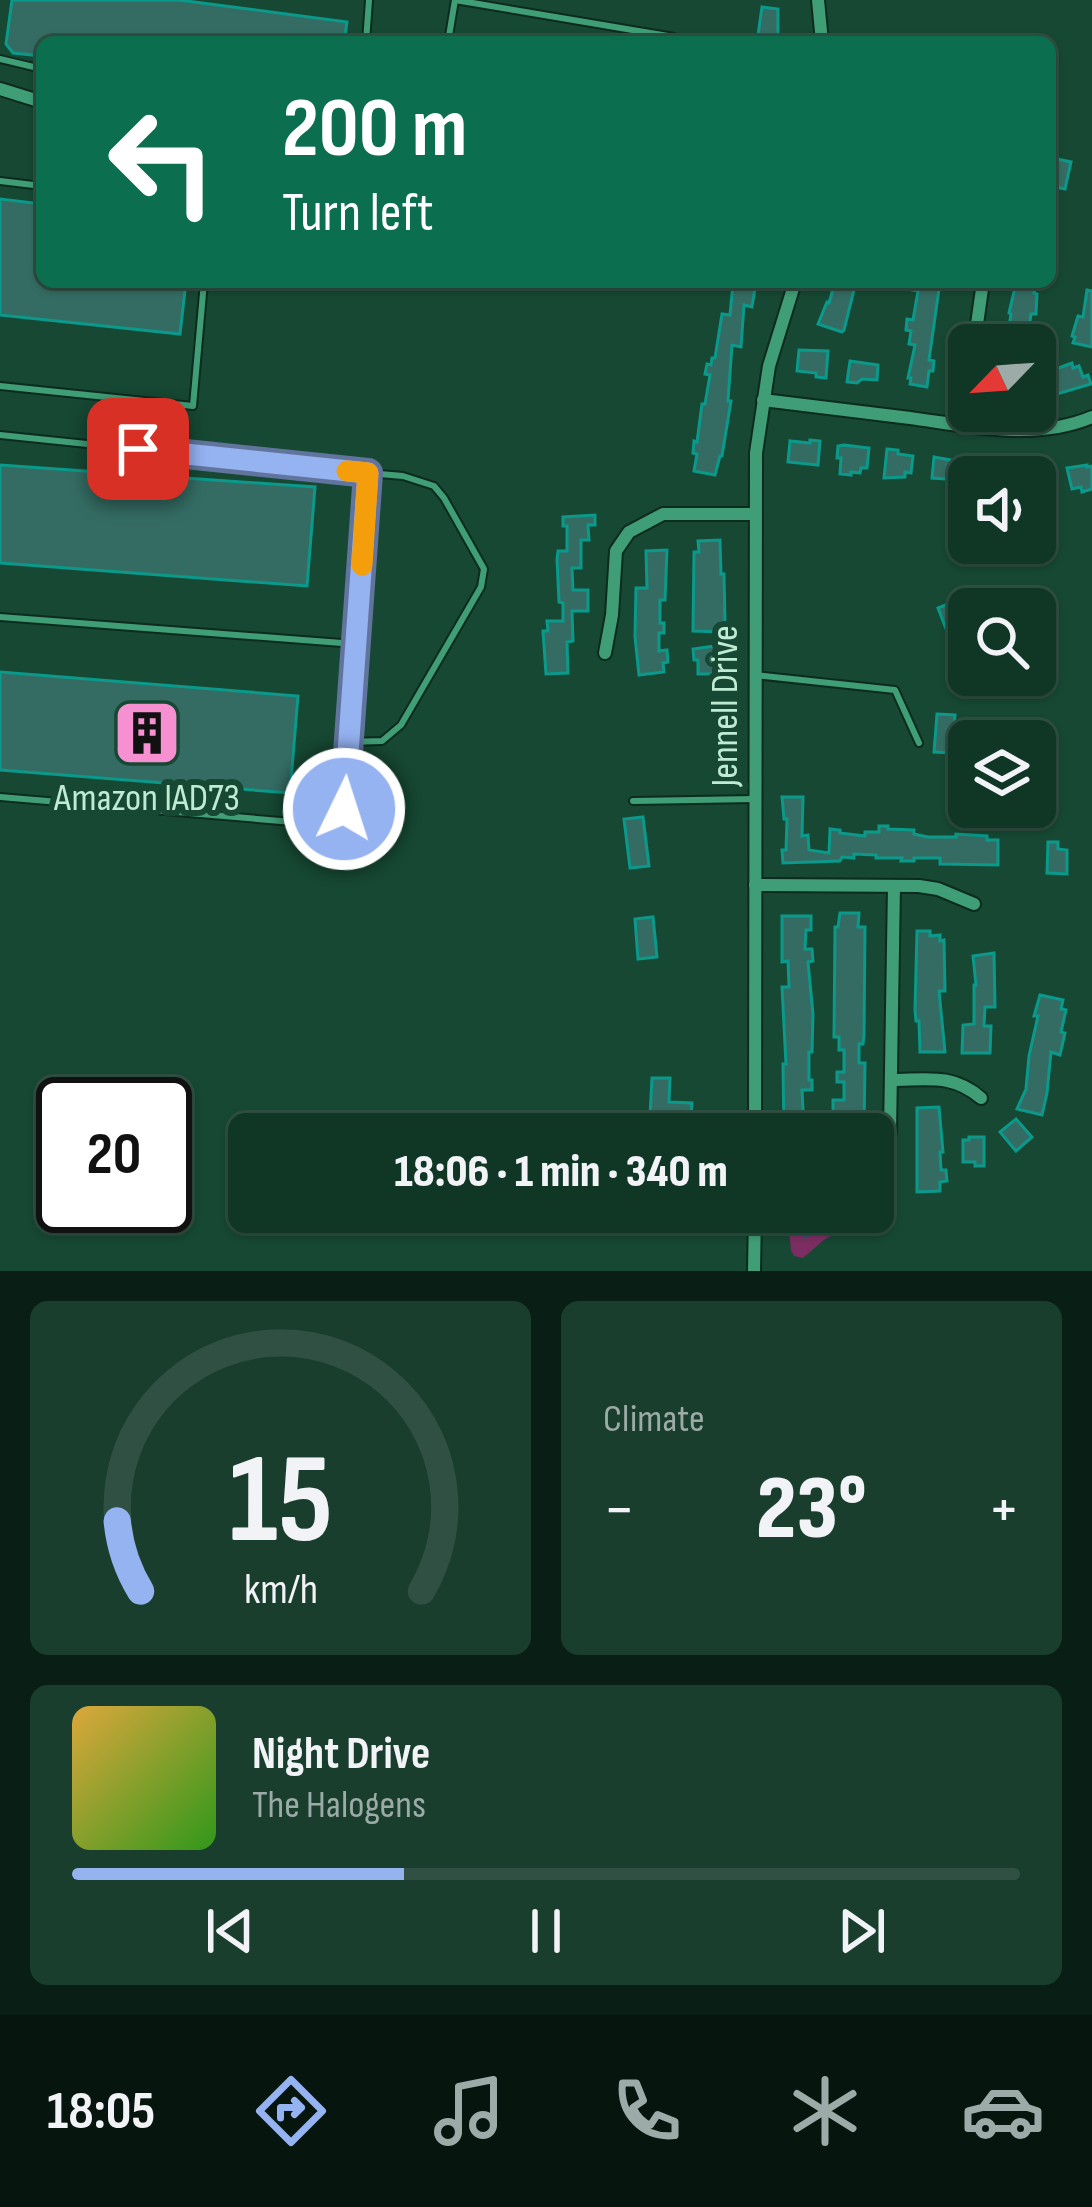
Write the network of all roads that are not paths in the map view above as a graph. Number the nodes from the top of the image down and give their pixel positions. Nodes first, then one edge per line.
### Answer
1 (369, 0) edge
2 (818, 0) edge
3 (366, 36) edge
4 (449, 36) edge
5 (668, 36) edge
6 (821, 36) edge
7 (0, 59) edge
8 (36, 68) edge
9 (0, 89) edge
10 (36, 100) edge
11 (0, 181) edge
12 (36, 185) edge
13 (203, 288) edge
14 (793, 288) edge
15 (982, 288) edge
16 (977, 324) edge
17 (0, 386) edge
18 (763, 400) junction
19 (1092, 417) edge
20 (948, 423) edge
21 (1056, 428) edge
22 (0, 435) edge
23 (368, 473) junction
24 (754, 514) junction
25 (0, 617) edge
26 (356, 644) junction
27 (605, 653) dead end
28 (754, 675) junction
29 (349, 742) junction
30 (919, 743) dead end
31 (0, 797) edge
32 (755, 799) junction
33 (633, 801) dead end
34 (755, 885) junction
35 (894, 886) junction
36 (974, 904) dead end
37 (891, 1080) junction
38 (981, 1098) dead end
39 (755, 1113) edge
40 (890, 1113) edge
41 (754, 1233) edge
42 (754, 1271) edge

1 - 3 lane
2 - 6 street
4 - 5 lane
7 - 8 lane
9 - 10 street
11 - 12 lane
13 - 17 lane
14 - 18 street, Jennell Drive
15 - 16 street
18 - 20 street
18 - 24 street, Jennell Drive
19 - 21 street
22 - 23 lane
23 - 26 lane
23 - 29 lane
24 - 27 street
24 - 28 street, Jennell Drive
25 - 26 lane
26 - 29 lane
28 - 30 lane
28 - 32 street, Jennell Drive
29 - 31 lane
32 - 33 lane
32 - 34 street, Jennell Drive
34 - 35 street
34 - 39 street, Jennell Drive
35 - 36 street
35 - 37 street
37 - 38 street
37 - 40 street
41 - 42 street

